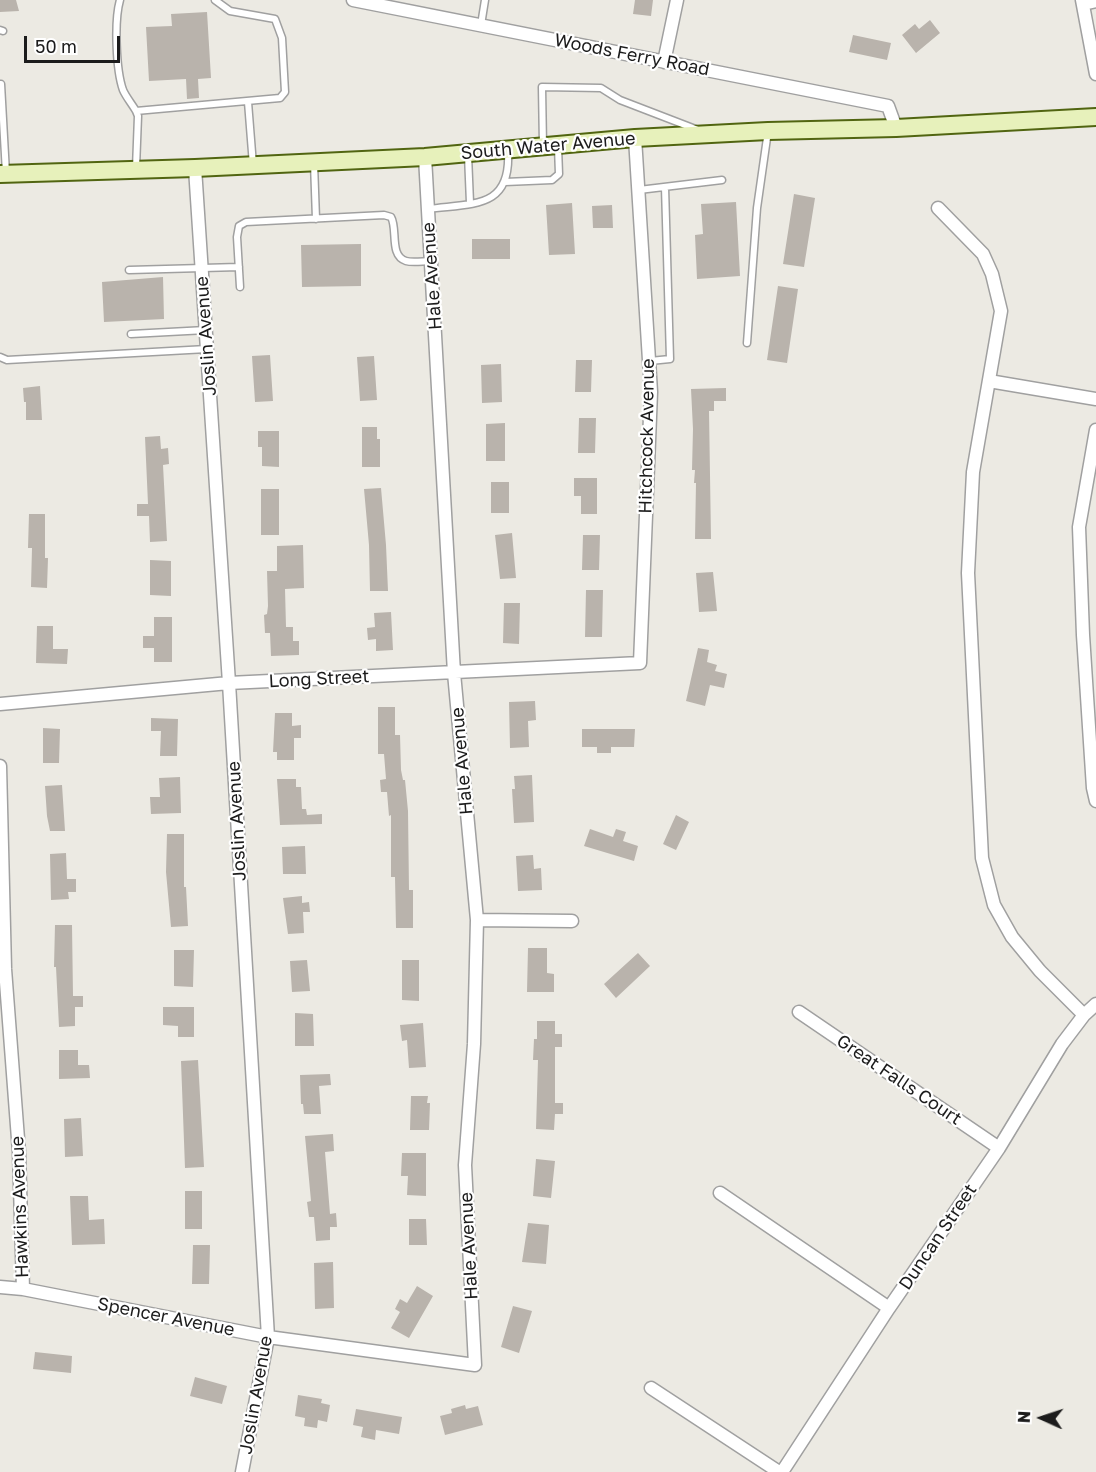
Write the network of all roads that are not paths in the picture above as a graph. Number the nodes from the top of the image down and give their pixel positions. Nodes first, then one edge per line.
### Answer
1 (120, 0) edge
2 (215, 0) edge
3 (353, 0) edge
4 (485, 0) edge
5 (676, 0) edge
6 (1096, 1) edge
7 (372, 2) edge
8 (1082, 2) edge
9 (480, 26) junction
10 (664, 62) junction
11 (1096, 74) edge
12 (1, 84) edge
13 (249, 102) junction
14 (136, 111) junction
15 (1096, 117) edge
16 (896, 128) junction
17 (768, 131) junction
18 (709, 134) junction
19 (634, 138) junction
20 (550, 146) junction
21 (508, 149) junction
22 (468, 153) junction
23 (425, 157) junction
24 (314, 163) junction
25 (253, 165) junction
26 (195, 168) junction
27 (136, 169) junction
28 (3, 174) edge
29 (723, 180) dead end
30 (506, 182) junction
31 (665, 187) junction
32 (638, 190) junction
33 (470, 202) junction
34 (938, 208) dead end
35 (428, 209) junction
36 (316, 219) junction
37 (431, 261) junction
38 (239, 267) junction
39 (202, 269) junction
40 (129, 270) dead end
41 (240, 288) dead end
42 (206, 330) junction
43 (131, 334) dead end
44 (747, 343) dead end
45 (207, 349) junction
46 (0, 357) edge
47 (649, 361) junction
48 (989, 381) junction
49 (1096, 399) edge
50 (1096, 430) edge
51 (640, 663) joint
52 (454, 673) junction
53 (229, 683) junction
54 (0, 704) edge
55 (0, 766) edge
56 (1094, 777) edge
57 (1096, 801) edge
58 (477, 920) junction
59 (572, 921) dead end
60 (2, 969) edge
61 (1096, 1005) edge
62 (799, 1012) dead end
63 (1084, 1015) junction
64 (999, 1148) junction
65 (720, 1193) dead end
66 (0, 1287) edge
67 (23, 1289) junction
68 (889, 1308) junction
69 (268, 1337) junction
70 (475, 1365) joint
71 (651, 1388) dead end
72 (242, 1472) edge
73 (781, 1472) edge

1 - 14 lane
2 - 13 lane
3 - 7 street, Woods Ferry Road
4 - 9 lane
5 - 10 street
6 - 8 street
7 - 9 street, Woods Ferry Road
8 - 11 street
9 - 10 street, Woods Ferry Road
10 - 16 street, Woods Ferry Road
12 - 28 lane
13 - 14 lane
13 - 25 lane
14 - 27 lane
15 - 16 main road, South Water Avenue
16 - 17 main road, South Water Avenue
17 - 18 main road, South Water Avenue
17 - 44 lane
18 - 19 main road, South Water Avenue
18 - 20 lane
19 - 20 main road, South Water Avenue
19 - 32 street, Hitchcock Avenue
20 - 21 main road, South Water Avenue
20 - 30 lane
21 - 22 main road, South Water Avenue
21 - 30 lane
22 - 23 main road, South Water Avenue
22 - 33 lane
23 - 24 main road, South Water Avenue
23 - 35 street, Hale Avenue
24 - 25 main road, South Water Avenue
24 - 36 lane
25 - 26 main road, South Water Avenue
26 - 27 main road, South Water Avenue
26 - 39 street, Joslin Avenue
27 - 28 main road, South Water Avenue
29 - 31 lane
30 - 33 lane
31 - 32 lane
31 - 47 lane
32 - 47 street, Hitchcock Avenue
33 - 35 lane
34 - 48 street
35 - 37 street, Hale Avenue
36 - 37 lane
36 - 38 lane
37 - 52 street, Hale Avenue
38 - 39 lane
38 - 41 lane
39 - 40 lane
39 - 42 street, Joslin Avenue
42 - 43 lane
42 - 45 street, Joslin Avenue
45 - 46 lane
45 - 53 street, Joslin Avenue
47 - 51 street, Hitchcock Avenue
48 - 49 street
48 - 63 street
50 - 56 street
51 - 52 street, Long Street
52 - 53 street, Long Street
52 - 58 street, Hale Avenue
53 - 54 street, Long Street
53 - 69 street, Joslin Avenue
55 - 60 street, Hawkins Avenue
56 - 57 street
58 - 59 street
58 - 70 street, Hale Avenue
60 - 67 street, Hawkins Avenue
61 - 63 street, Duncan Street
62 - 64 street, Great Falls Court
63 - 64 street, Duncan Street
64 - 68 street, Duncan Street
65 - 68 street
66 - 67 street, Spencer Avenue
67 - 69 street, Spencer Avenue
68 - 73 street, Duncan Street
69 - 70 street, Spencer Avenue
69 - 72 street, Joslin Avenue
71 - 73 street

